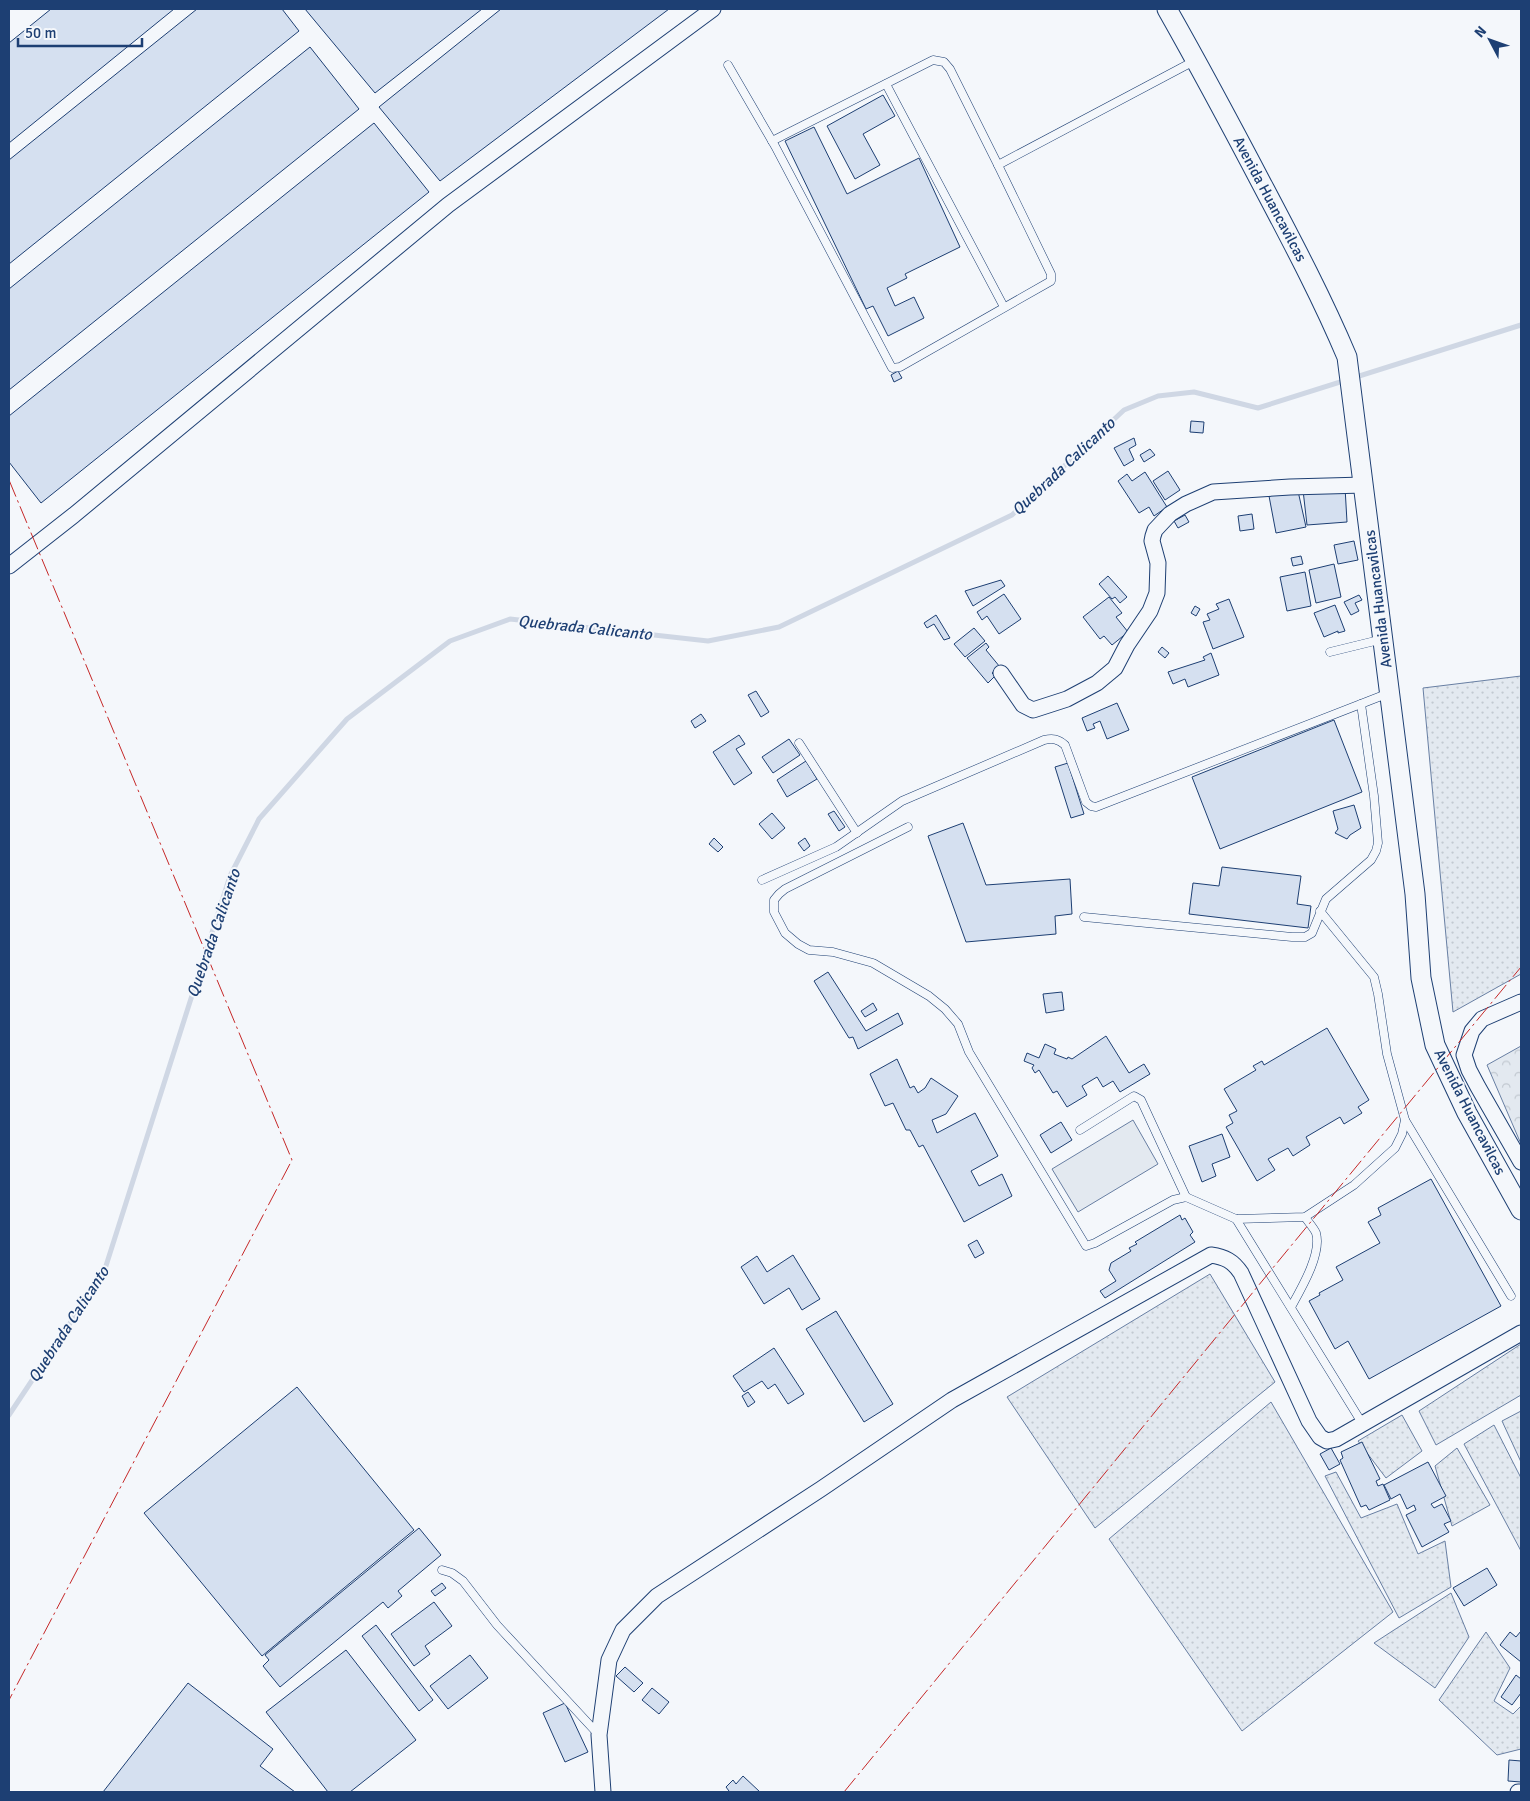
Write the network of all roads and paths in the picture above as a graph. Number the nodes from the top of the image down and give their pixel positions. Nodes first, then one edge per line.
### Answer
1 (713, 9) edge
2 (1167, 9) edge
3 (1196, 60) junction
4 (728, 65) dead end
5 (886, 84) junction
6 (772, 141) junction
7 (998, 165) junction
8 (1004, 307) junction
9 (1364, 485) junction
10 (9, 566) edge
11 (1382, 639) junction
12 (1330, 652) dead end
13 (1001, 673) dead end
14 (1389, 693) junction
15 (1361, 704) junction
16 (799, 743) dead end
17 (908, 827) dead end
18 (857, 833) junction
19 (762, 880) dead end
20 (1320, 911) junction
21 (1084, 917) dead end
22 (1521, 1002) edge
23 (1405, 1120) junction
24 (1080, 1130) dead end
25 (1521, 1162) edge
26 (1186, 1197) junction
27 (1521, 1210) edge
28 (1304, 1217) junction
29 (1236, 1219) junction
30 (1511, 1296) dead end
31 (1291, 1306) junction
32 (1521, 1332) edge
33 (1362, 1424) junction
34 (442, 1570) dead end
35 (599, 1735) junction
36 (603, 1792) edge

1 - 10 street
2 - 3 street, Avenida Huancavilcas
3 - 7 lane
3 - 9 street, Avenida Huancavilcas
4 - 6 lane
5 - 6 lane
5 - 7 lane
5 - 8 lane
6 - 8 lane
7 - 8 lane
9 - 11 street, Avenida Huancavilcas
9 - 13 street
11 - 12 lane
11 - 14 street, Avenida Huancavilcas
14 - 15 lane
14 - 27 street, Avenida Huancavilcas
15 - 18 lane
15 - 20 lane
16 - 18 lane
17 - 26 lane
18 - 19 lane
20 - 21 lane
20 - 23 lane
22 - 25 street
23 - 28 lane
23 - 30 lane
24 - 26 lane
26 - 29 lane
28 - 29 lane
28 - 31 lane
29 - 31 lane
31 - 33 lane
32 - 33 street
33 - 35 street
34 - 35 lane
35 - 36 street

